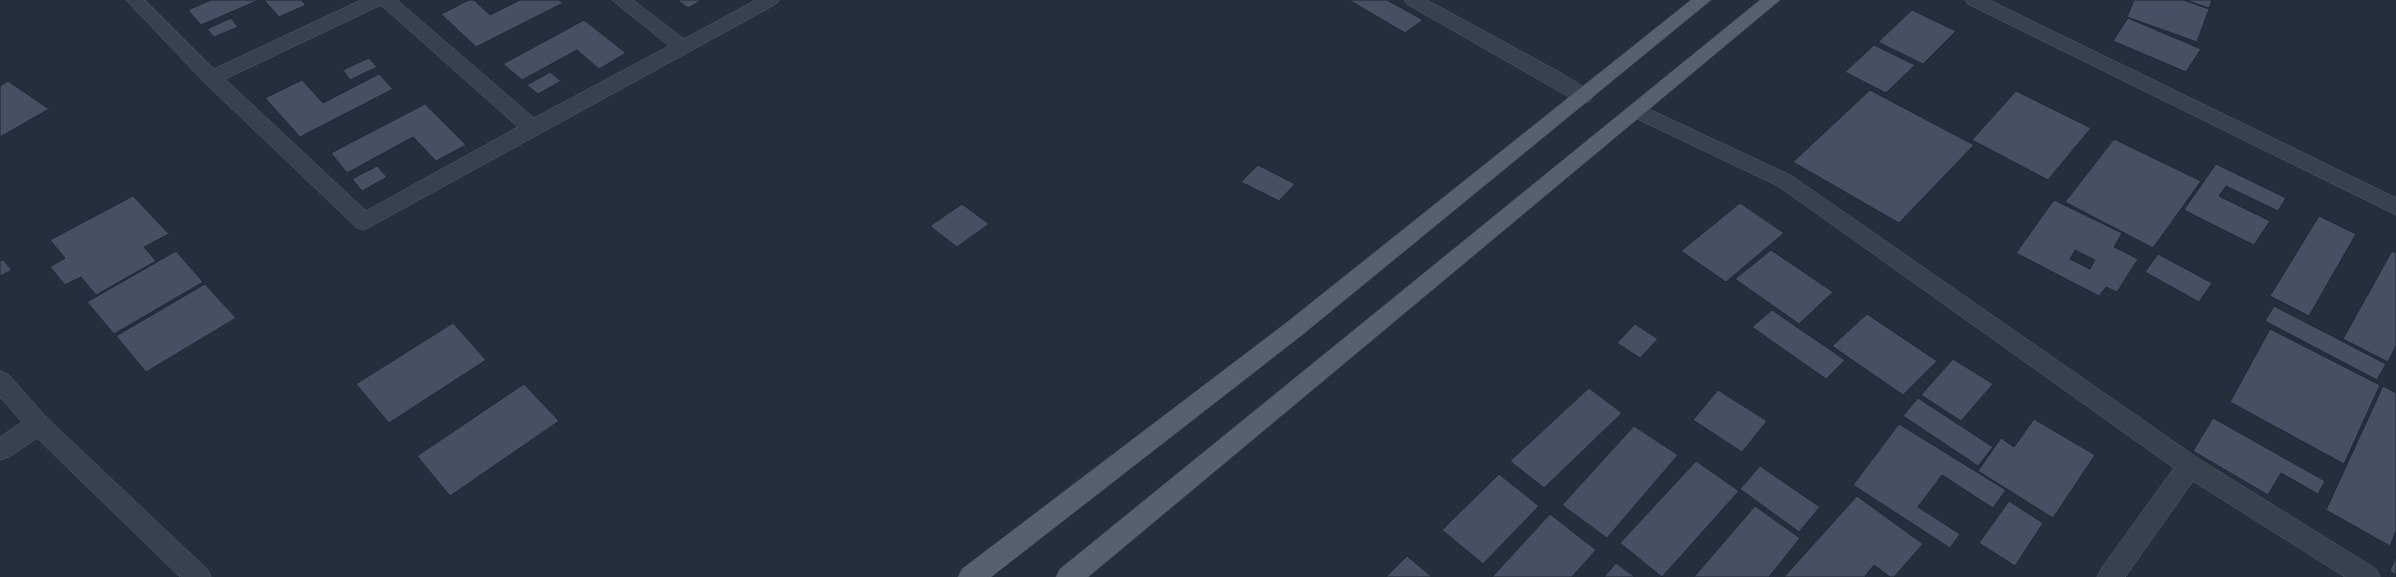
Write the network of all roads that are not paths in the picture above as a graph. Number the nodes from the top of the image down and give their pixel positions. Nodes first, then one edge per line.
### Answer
1 (135, 0) edge
2 (376, 0) edge
3 (386, 0) edge
4 (621, 0) edge
5 (770, 0) edge
6 (1412, 0) edge
7 (1702, 0) edge
8 (1770, 0) edge
9 (1974, 0) edge
10 (681, 46) junction
11 (212, 78) junction
12 (1583, 96) junction
13 (1638, 111) junction
14 (532, 128) junction
15 (2396, 207) edge
16 (0, 381) edge
17 (38, 424) junction
18 (0, 450) edge
19 (2190, 466) junction
20 (198, 577) edge
21 (971, 577) edge
22 (1069, 577) edge
23 (2110, 577) edge
24 (2366, 577) edge

1 - 11 street
2 - 11 street
3 - 14 street
4 - 10 street
5 - 10 street
6 - 12 street
7 - 12 main road
8 - 13 main road
9 - 15 street
10 - 14 street
11 - 14 street
12 - 21 main road
13 - 19 street
13 - 22 main road
16 - 17 street
17 - 18 street
17 - 20 street
19 - 23 street
19 - 24 street

